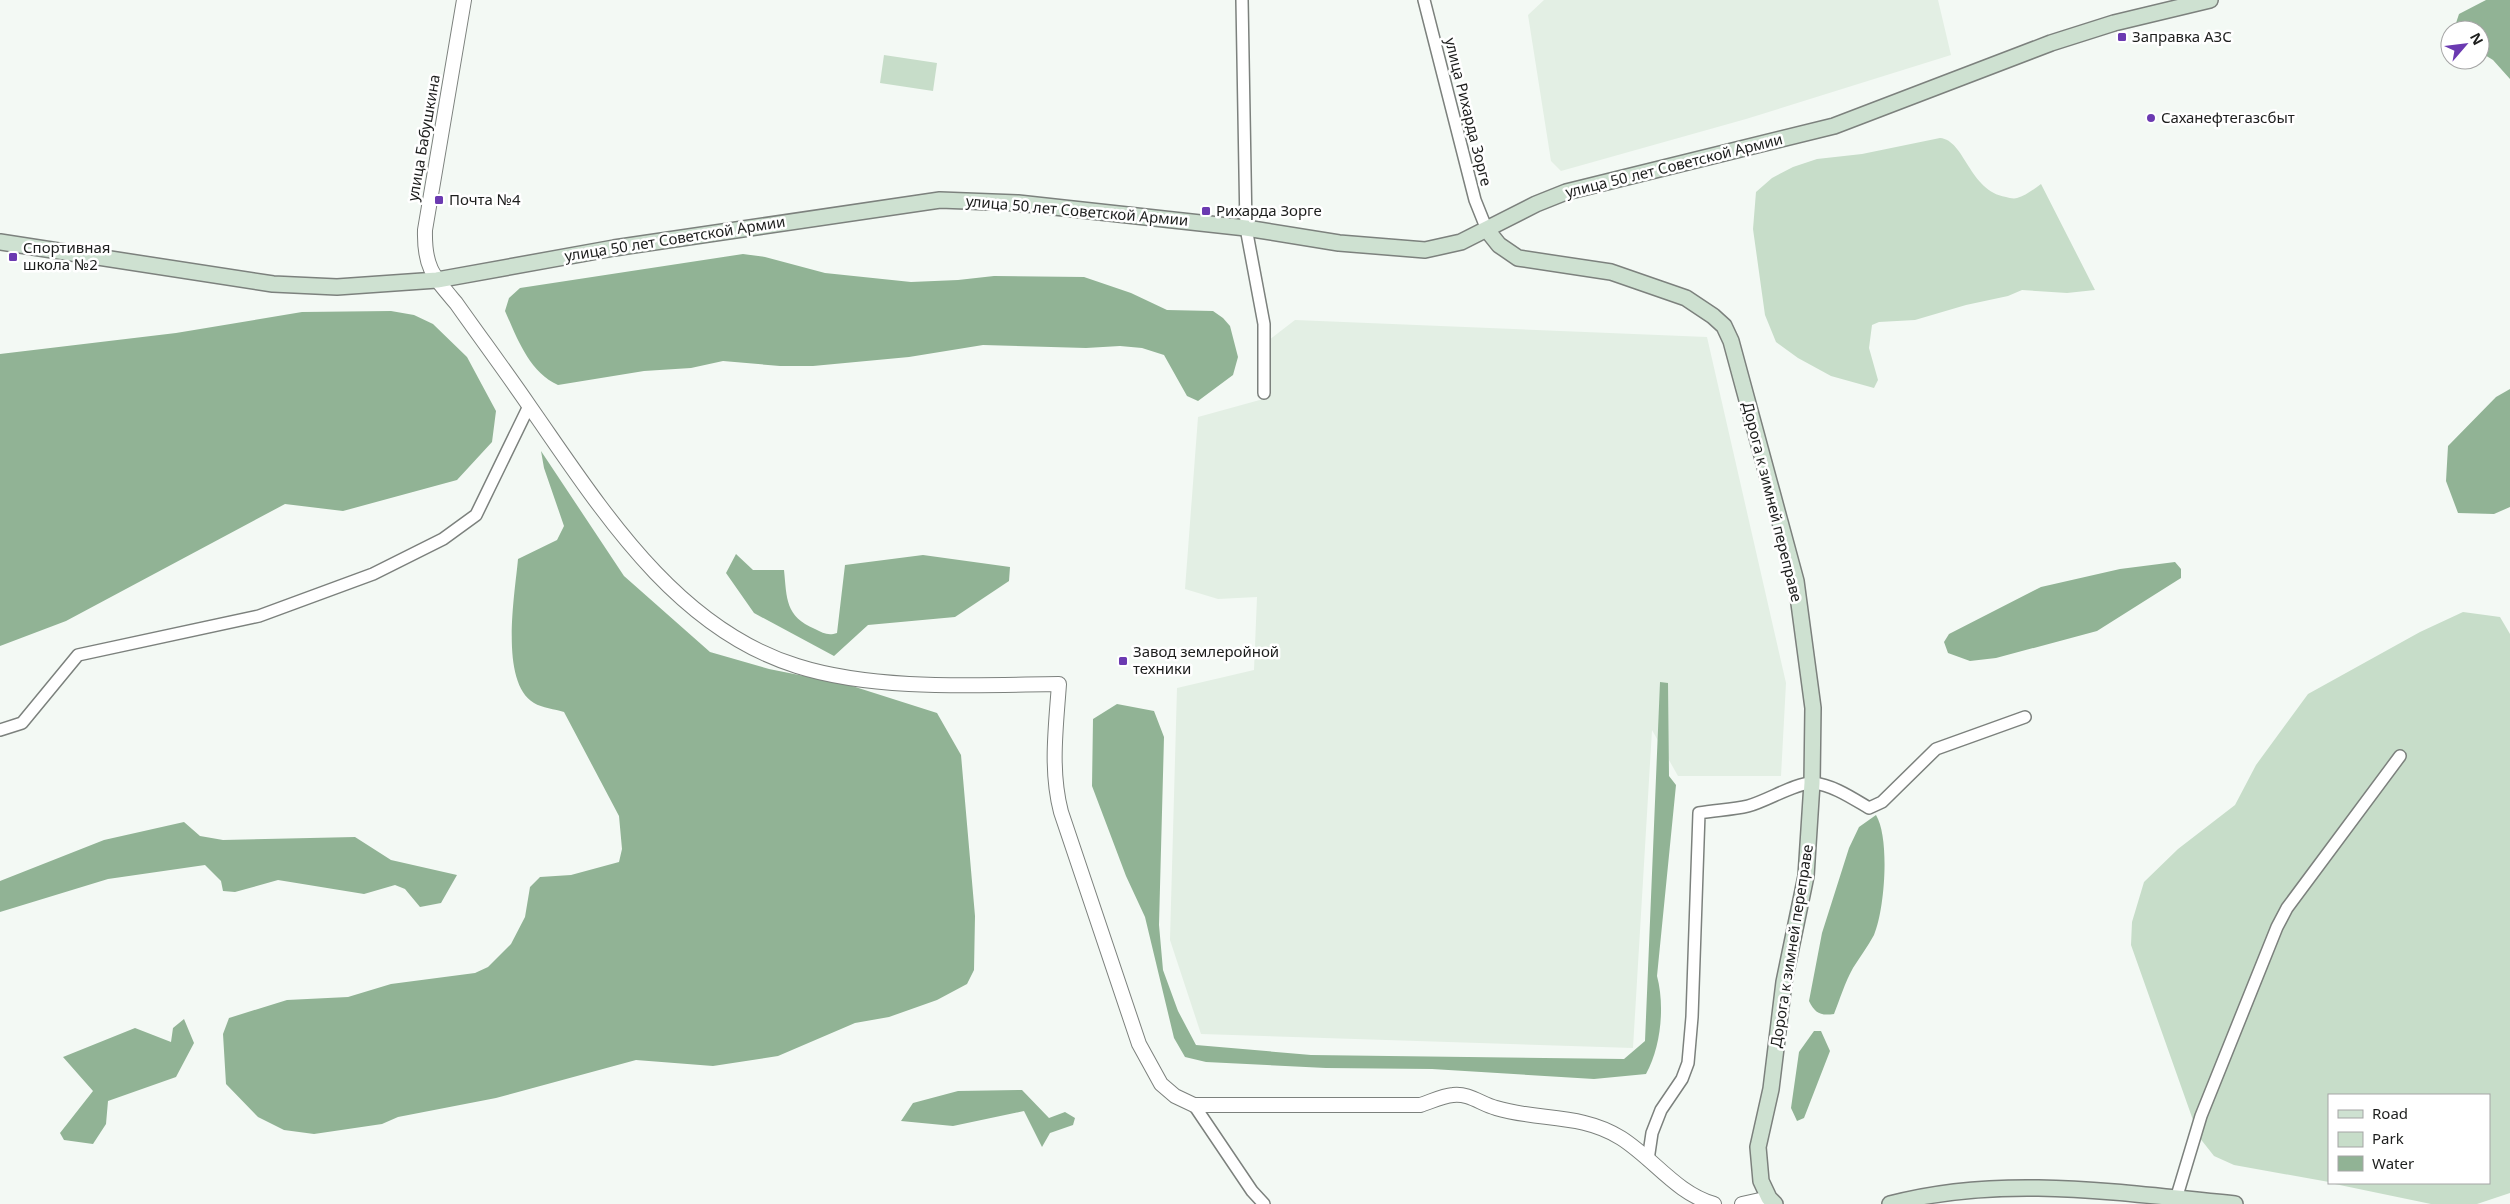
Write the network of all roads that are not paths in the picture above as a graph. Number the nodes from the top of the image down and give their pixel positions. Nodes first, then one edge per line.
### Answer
1 (464, 0) edge
2 (1242, 0) edge
3 (1424, 0) edge
4 (2210, 0) edge
5 (1246, 228) junction
6 (1487, 230) junction
7 (0, 242) edge
8 (437, 280) junction
9 (1264, 393) dead end
10 (529, 406) junction
11 (2025, 717) dead end
12 (0, 730) edge
13 (2400, 756) dead end
14 (1812, 783) junction
15 (1194, 1105) junction
16 (1648, 1160) junction
17 (2176, 1198) junction
18 (1767, 1202) edge
19 (1264, 1204) edge
20 (1714, 1204) edge
21 (1742, 1204) edge
22 (1890, 1204) edge
23 (2235, 1204) edge

1 - 8 street, улица Бабушкина
2 - 5 street
3 - 6 street, улица Рихарда Зорге
4 - 6 main road, улица 50 лет Советской Армии
5 - 6 main road, улица 50 лет Советской Армии
5 - 8 main road, улица 50 лет Советской Армии
5 - 9 street
6 - 14 main road, Дорога к зимней переправе
7 - 8 main road, улица 50 лет Советской Армии
8 - 10 street, улица Бабушкина
10 - 12 street
10 - 15 street, улица Бабушкина
11 - 14 street
13 - 17 street
14 - 16 street
14 - 18 main road, Дорога к зимней переправе
15 - 16 street
15 - 19 street
16 - 20 street
17 - 22 main road
17 - 23 main road
18 - 21 street

